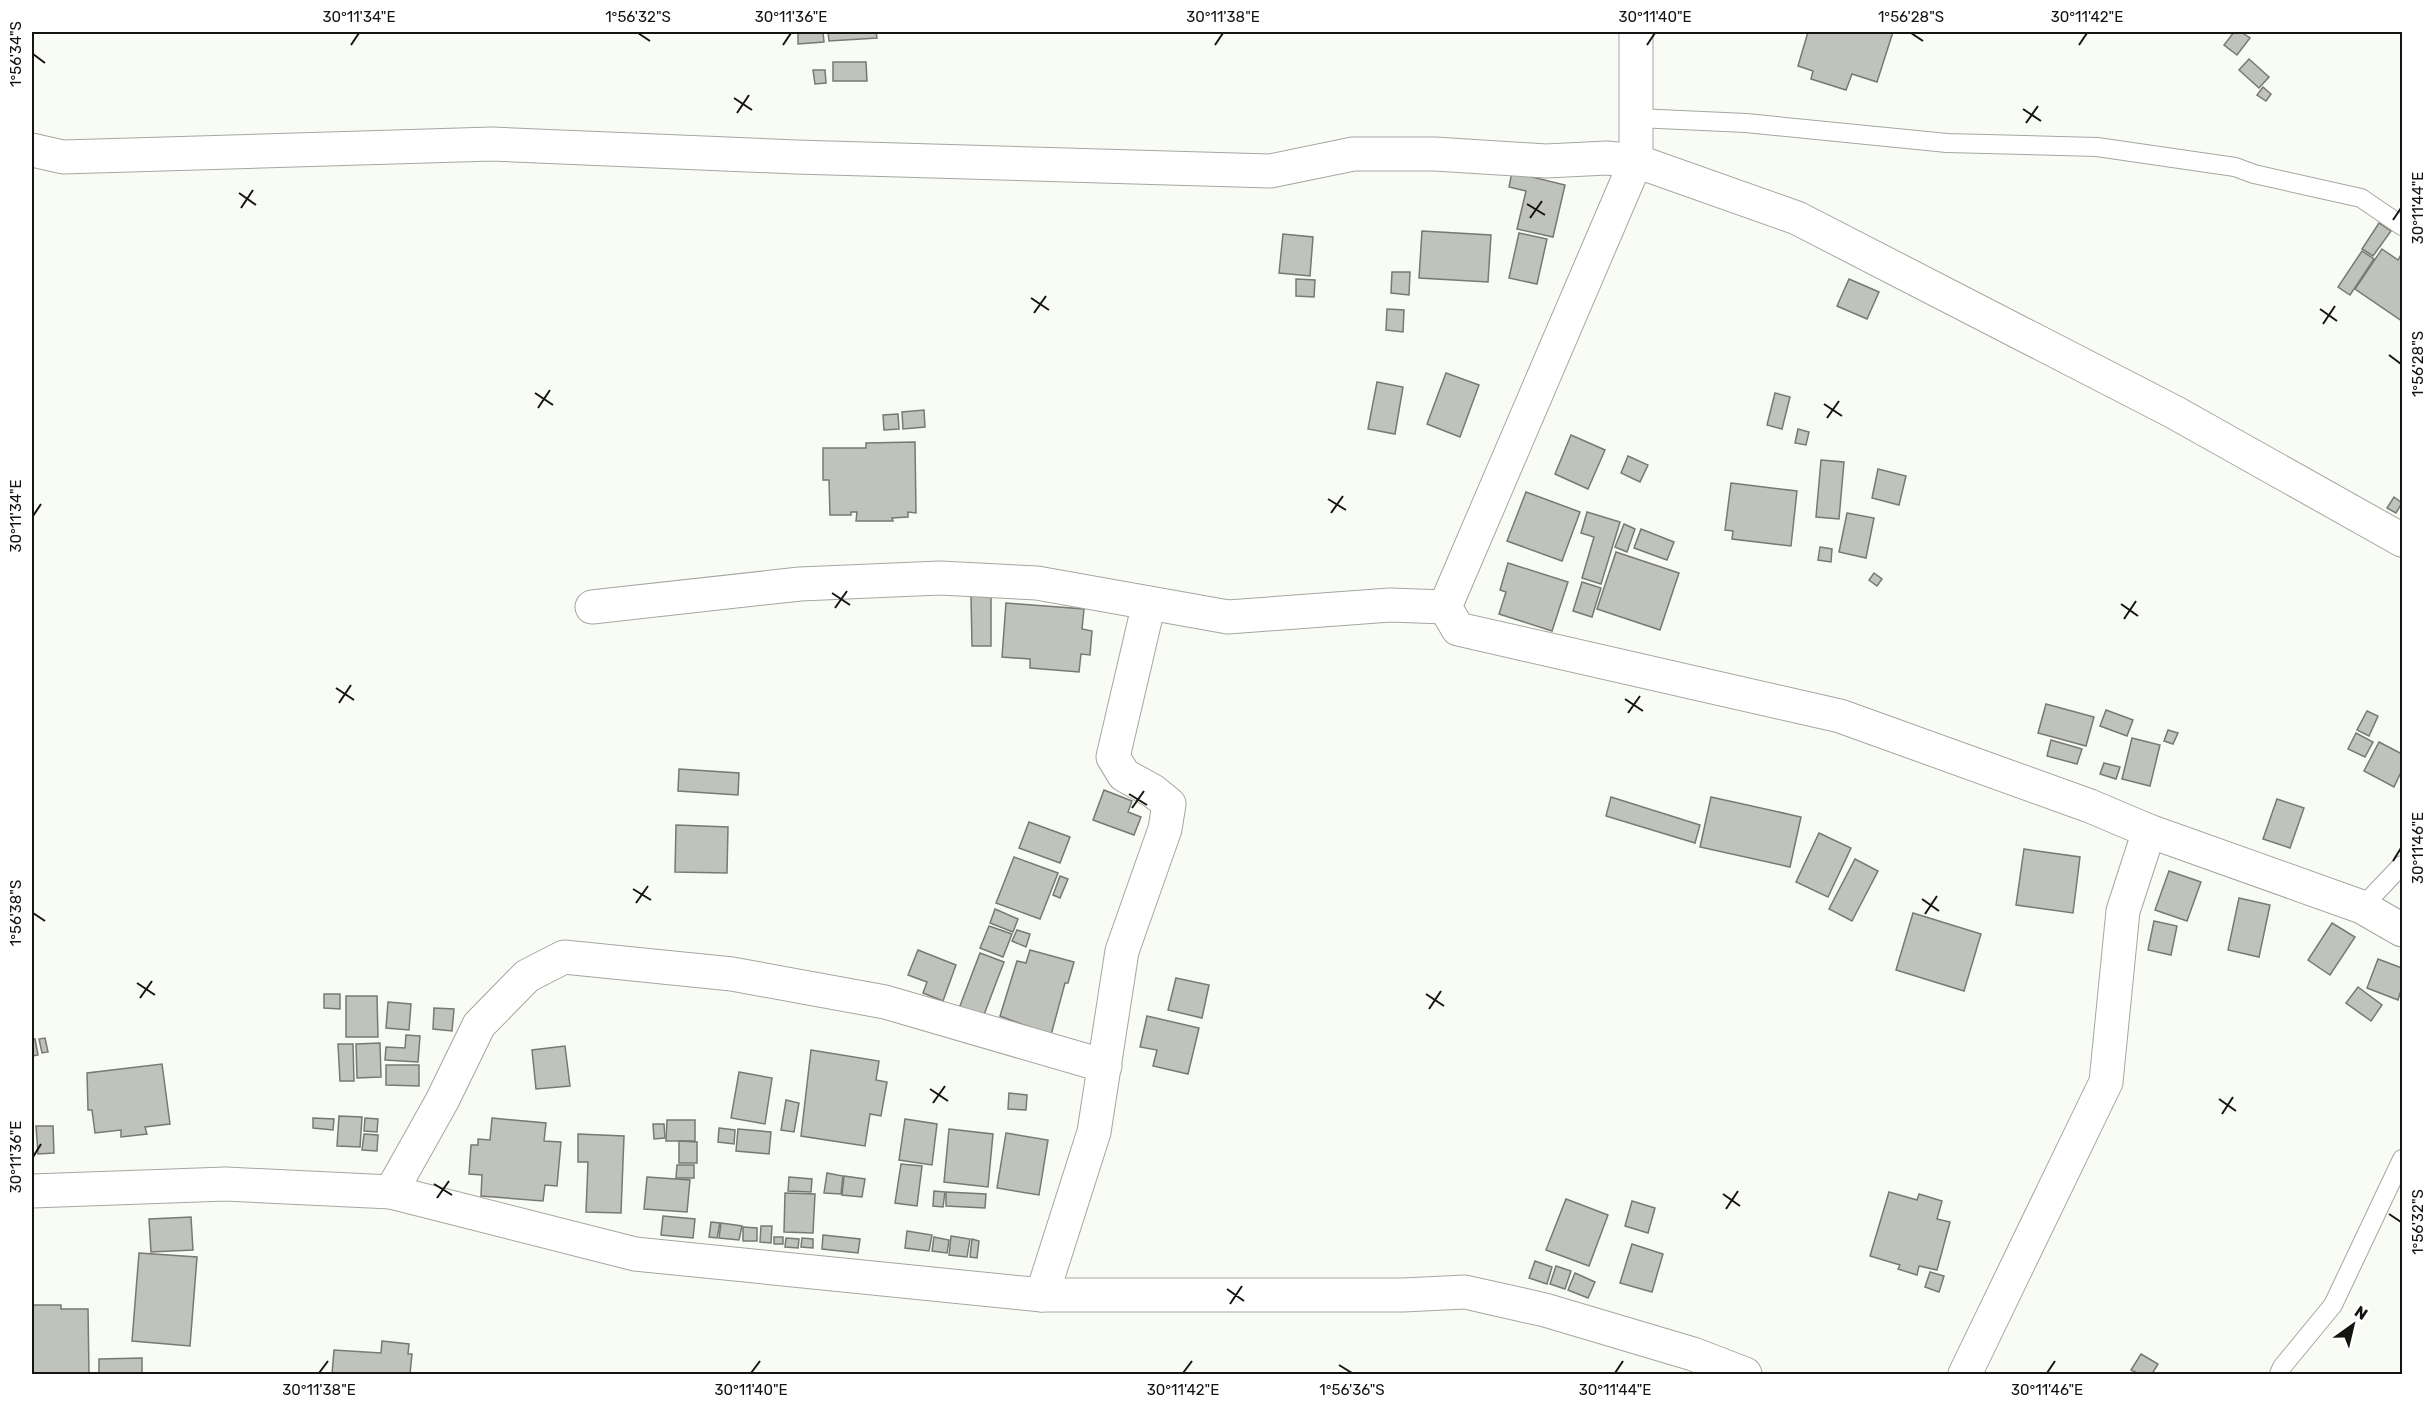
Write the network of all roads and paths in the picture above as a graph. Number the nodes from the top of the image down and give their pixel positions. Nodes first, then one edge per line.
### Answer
1 (1636, 32) edge
2 (1637, 118) junction
3 (32, 150) edge
4 (1636, 161) junction
5 (2403, 226) edge
6 (2403, 540) edge
7 (1149, 603) junction
8 (592, 607) dead end
9 (1445, 607) junction
10 (2150, 831) junction
11 (2403, 865) edge
12 (2362, 907) junction
13 (2403, 930) edge
14 (1105, 1066) junction
15 (2403, 1159) edge
16 (32, 1191) edge
17 (391, 1192) junction
18 (1042, 1295) junction
19 (1745, 1374) edge
20 (1965, 1374) edge
21 (2279, 1374) edge

1 - 2 street
2 - 4 street
2 - 5 lane
3 - 4 street
4 - 6 street
4 - 9 street
7 - 8 street
7 - 9 street
7 - 14 street
9 - 10 street
10 - 12 street
10 - 20 street
11 - 12 lane
12 - 13 street
14 - 17 street
14 - 18 street
15 - 21 lane
16 - 17 street
17 - 18 street
18 - 19 street

